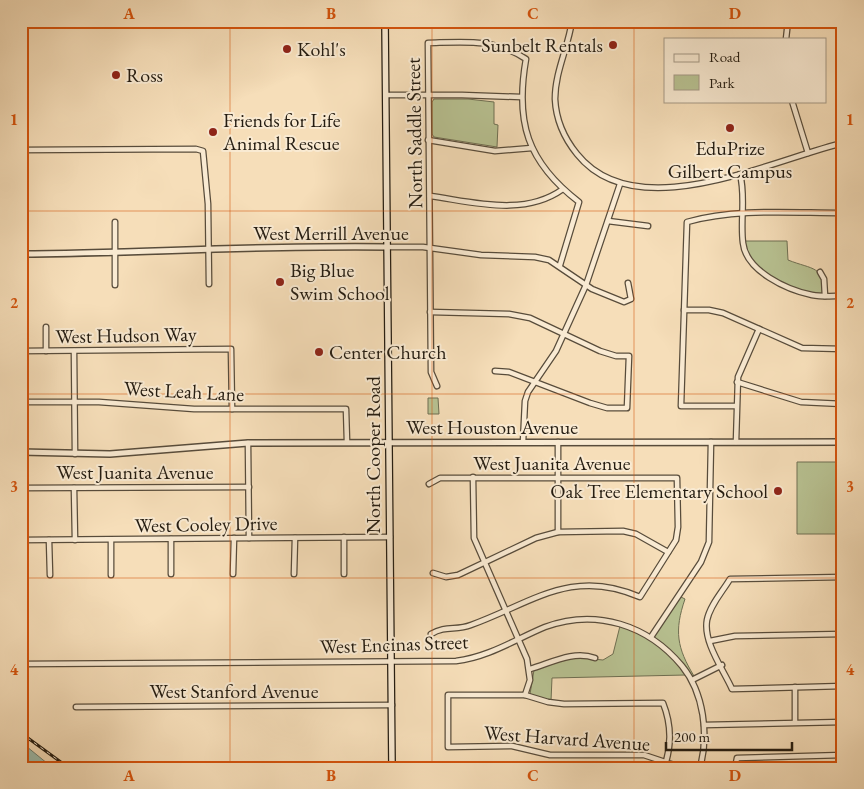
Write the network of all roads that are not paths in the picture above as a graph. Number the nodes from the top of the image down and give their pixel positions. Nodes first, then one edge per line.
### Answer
1 (385, 21) edge
2 (572, 21) edge
3 (788, 21) edge
4 (786, 38) edge
5 (386, 95) junction
6 (428, 95) junction
7 (521, 97) junction
8 (792, 102) edge
9 (428, 140) junction
10 (843, 143) edge
11 (532, 148) junction
12 (21, 150) edge
13 (808, 153) junction
14 (740, 174) junction
15 (620, 184) junction
16 (563, 189) junction
17 (430, 196) junction
18 (743, 213) junction
19 (843, 213) edge
20 (608, 221) junction
21 (115, 222) dead end
22 (25, 223) dead end
23 (648, 226) dead end
24 (388, 247) junction
25 (208, 248) junction
26 (431, 248) junction
27 (115, 253) junction
28 (23, 254) edge
29 (560, 265) junction
30 (820, 272) dead end
31 (628, 283) dead end
32 (209, 284) dead end
33 (115, 285) dead end
34 (586, 285) junction
35 (25, 286) dead end
36 (825, 296) junction
37 (843, 296) edge
38 (684, 310) junction
39 (430, 312) junction
40 (46, 327) dead end
41 (759, 329) junction
42 (563, 335) junction
43 (843, 349) edge
44 (21, 351) edge
45 (46, 351) junction
46 (74, 351) junction
47 (495, 371) dead end
48 (534, 382) junction
49 (737, 382) junction
50 (437, 386) dead end
51 (21, 402) edge
52 (75, 402) junction
53 (843, 404) edge
54 (736, 406) junction
55 (232, 409) junction
56 (347, 442) junction
57 (390, 442) junction
58 (523, 442) junction
59 (558, 442) junction
60 (711, 442) junction
61 (736, 442) junction
62 (843, 442) edge
63 (248, 443) junction
64 (21, 452) edge
65 (75, 454) junction
66 (473, 477) junction
67 (557, 478) junction
68 (429, 484) dead end
69 (249, 487) junction
70 (21, 488) edge
71 (74, 488) junction
72 (558, 532) junction
73 (344, 537) junction
74 (390, 537) junction
75 (234, 538) junction
76 (249, 538) junction
77 (295, 538) junction
78 (171, 539) junction
79 (21, 540) edge
80 (49, 540) junction
81 (75, 540) junction
82 (111, 540) junction
83 (668, 552) junction
84 (484, 563) junction
85 (433, 573) dead end
86 (171, 574) dead end
87 (234, 574) dead end
88 (294, 574) dead end
89 (344, 574) dead end
90 (50, 575) dead end
91 (111, 575) dead end
92 (843, 577) edge
93 (504, 610) junction
94 (431, 634) dead end
95 (843, 634) edge
96 (651, 637) junction
97 (518, 640) junction
98 (710, 641) junction
99 (595, 658) dead end
100 (391, 661) junction
101 (21, 664) edge
102 (722, 665) junction
103 (530, 669) junction
104 (692, 680) junction
105 (843, 686) edge
106 (795, 687) junction
107 (525, 695) junction
108 (392, 705) junction
109 (76, 707) dead end
110 (795, 722) junction
111 (843, 722) edge
112 (704, 725) junction
113 (843, 755) edge
114 (666, 762) junction
115 (392, 768) edge
116 (663, 768) edge
117 (683, 768) edge
118 (700, 768) edge
119 (734, 768) edge

1 - 5 main road, North Cooper Road
2 - 15 street
3 - 4 street
5 - 6 street
5 - 24 main road, North Cooper Road
6 - 7 street
6 - 7 street, North Saddle Street
6 - 9 street, North Saddle Street
7 - 11 street
8 - 13 street
9 - 11 street
9 - 17 street, North Saddle Street
10 - 13 street
11 - 16 street
12 - 25 street
13 - 14 street
14 - 15 street
14 - 18 street
15 - 20 street
16 - 17 street
16 - 29 street
17 - 26 street, North Saddle Street
18 - 19 street
18 - 36 street
18 - 38 street
20 - 23 street
20 - 34 street
21 - 27 street
22 - 28 street
24 - 25 street, West Merrill Avenue
24 - 26 street, West Merrill Avenue
24 - 57 main road, North Cooper Road
25 - 27 street, West Merrill Avenue
25 - 32 street
26 - 29 street, West Merrill Avenue
26 - 39 street, North Saddle Street
27 - 28 street, West Merrill Avenue
27 - 33 street
28 - 35 street
29 - 34 street, West Merrill Avenue
30 - 36 street
31 - 34 street, West Merrill Avenue
34 - 42 street
36 - 37 street
38 - 41 street
38 - 54 street
39 - 42 street
39 - 50 street, North Saddle Street
40 - 45 street
41 - 43 street
41 - 49 street
42 - 48 street
42 - 48 street
44 - 45 street, West Hudson Way
45 - 46 street, West Hudson Way
46 - 52 street
46 - 55 street, West Hudson Way
47 - 48 street
48 - 58 street
49 - 53 street
49 - 54 street
51 - 52 street, West Leah Lane
52 - 55 street, West Leah Lane
52 - 65 street
54 - 61 street
55 - 56 street, West Leah Lane
56 - 57 street, West Houston Avenue
56 - 63 street, West Houston Avenue
57 - 58 street, West Houston Avenue
57 - 74 main road, North Cooper Road
58 - 59 street, West Houston Avenue
59 - 60 street, West Houston Avenue
59 - 67 street
60 - 61 street, West Houston Avenue
60 - 96 street
61 - 62 street, West Houston Avenue
63 - 65 street, West Houston Avenue
63 - 69 street
64 - 65 street, West Houston Avenue
66 - 67 street, West Juanita Avenue
66 - 68 street, West Juanita Avenue
66 - 84 street
67 - 72 street
67 - 83 street, West Juanita Avenue
69 - 71 street, West Juanita Avenue
69 - 76 street
70 - 71 street, West Juanita Avenue
71 - 81 street
72 - 83 street
72 - 84 street
73 - 74 street, West Cooley Drive
73 - 77 street, West Cooley Drive
73 - 89 street
74 - 100 main road, North Cooper Road
75 - 76 street, West Cooley Drive
75 - 78 street, West Cooley Drive
75 - 87 street
76 - 77 street, West Cooley Drive
77 - 88 street
78 - 82 street, West Cooley Drive
78 - 86 street
79 - 80 street, West Cooley Drive
80 - 81 street, West Cooley Drive
80 - 90 street
81 - 82 street, West Cooley Drive
82 - 91 street
83 - 93 street
84 - 85 street
84 - 93 street
92 - 98 street
93 - 94 street
93 - 97 street
95 - 98 street
96 - 97 street, West Encinas Street
96 - 104 street, West Encinas Street
97 - 100 street, West Encinas Street
97 - 103 street
98 - 102 street
99 - 103 street
100 - 101 street, West Encinas Street
100 - 108 main road, North Cooper Road
102 - 104 street
102 - 106 street
103 - 107 street
104 - 112 street, West Encinas Street
105 - 106 street
106 - 110 street
107 - 114 street
107 - 114 street, West Harvard Avenue
108 - 109 street, West Stanford Avenue
108 - 115 main road, North Cooper Road
110 - 111 street
110 - 112 street
112 - 118 street, West Encinas Street
113 - 119 street
114 - 116 street
114 - 117 street, West Harvard Avenue

